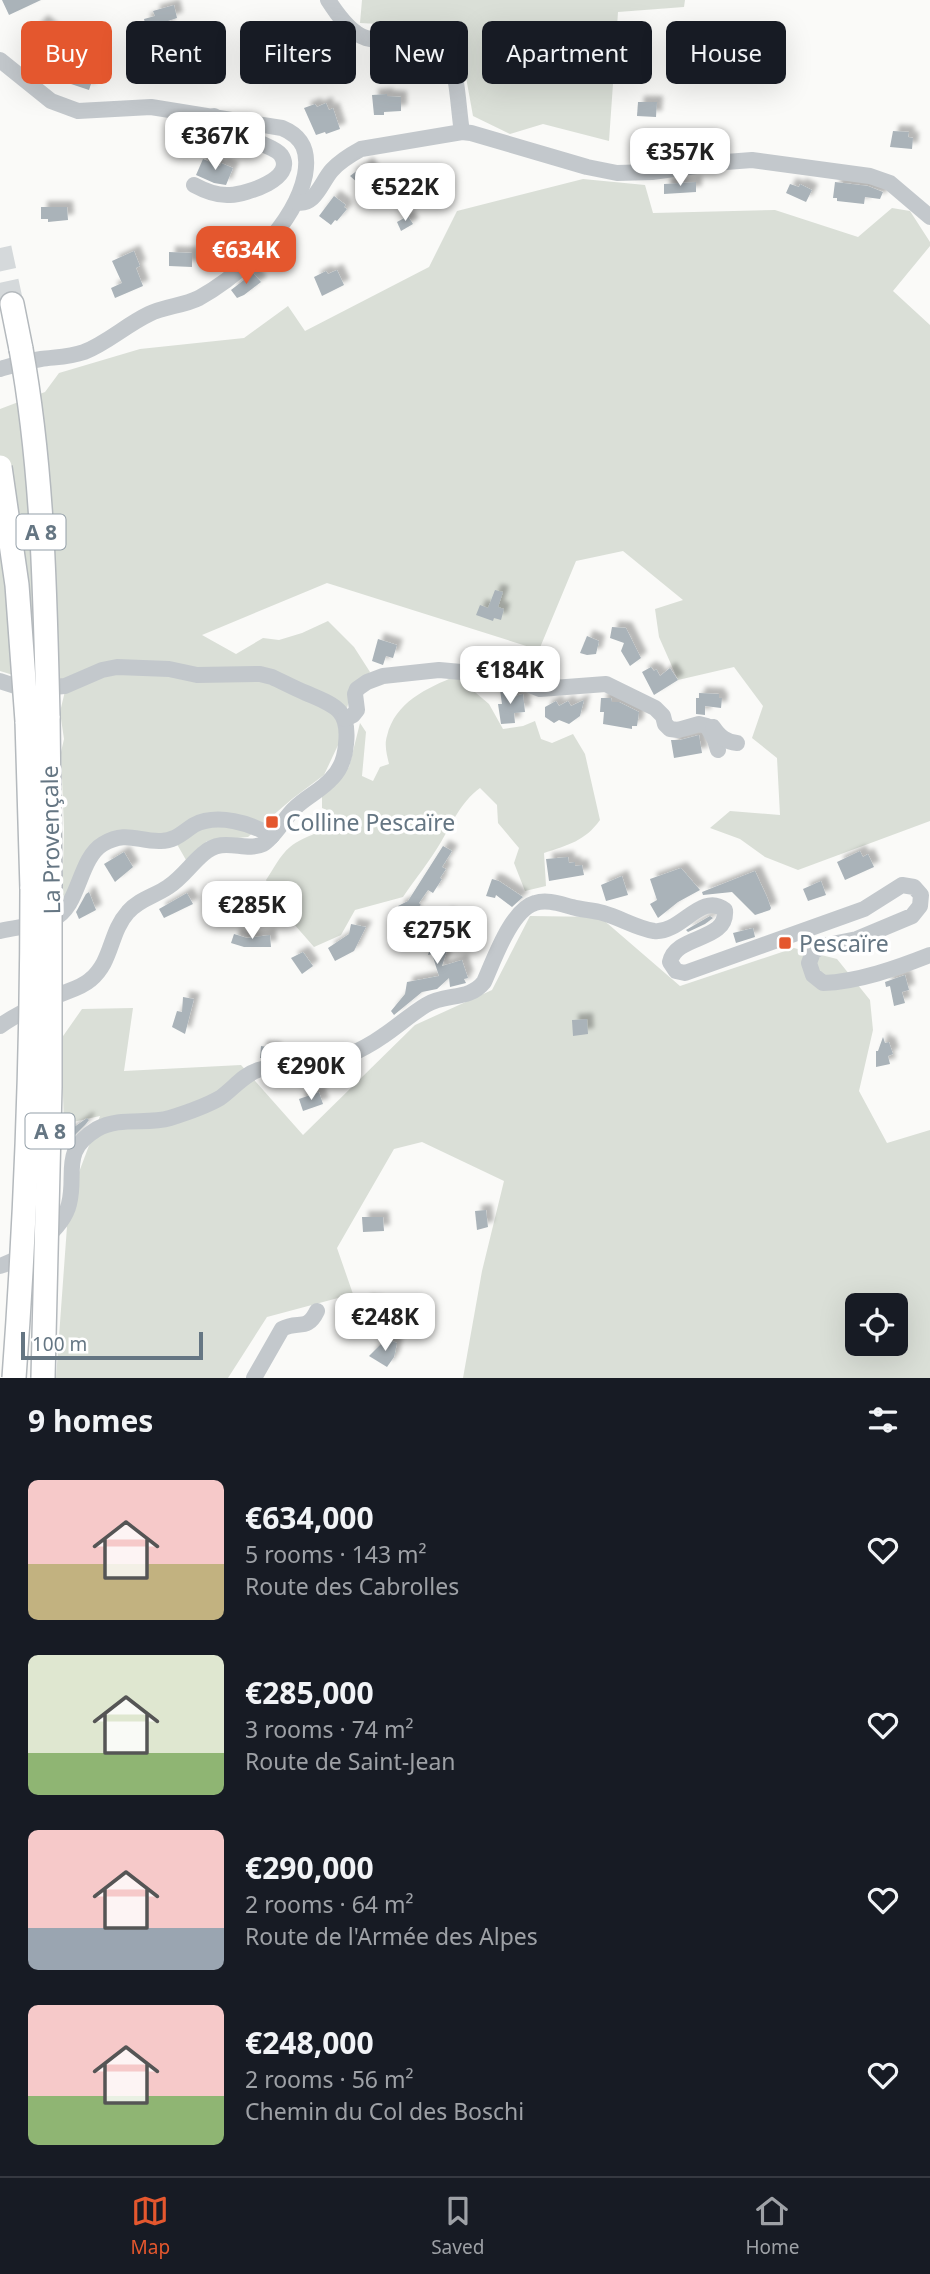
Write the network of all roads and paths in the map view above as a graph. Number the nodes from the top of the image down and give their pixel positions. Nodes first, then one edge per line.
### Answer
1 (328, 0) edge
2 (0, 60) edge
3 (214, 116) junction
4 (462, 132) junction
5 (194, 185) dead end
6 (296, 202) junction
7 (930, 217) edge
8 (12, 304) tunnel mouth
9 (0, 369) edge
10 (0, 467) edge
11 (0, 681) edge
12 (38, 719) junction
13 (345, 719) junction
14 (707, 726) junction
15 (737, 743) dead end
16 (718, 750) dead end
17 (271, 836) junction
18 (41, 887) junction
19 (0, 931) edge
20 (930, 955) edge
21 (0, 1026) edge
22 (0, 1266) edge
23 (317, 1311) dead end
24 (14, 1378) edge
25 (43, 1378) edge
26 (254, 1378) edge

1 - 4 street
2 - 3 street
3 - 5 street
3 - 6 street
4 - 6 street
4 - 7 street
6 - 9 street
8 - 12 highway, La Provençale / A 8, bridge
10 - 12 highway, La Provençale / A 8, bridge
11 - 13 street
12 - 18 highway, La Provençale / A 8
13 - 14 street
13 - 17 street
14 - 15 street
14 - 16 street
17 - 19 street
17 - 21 street
18 - 24 highway, La Provençale / A 8, bridge
18 - 25 highway, La Provençale / A 8, bridge
20 - 22 street
23 - 26 street

